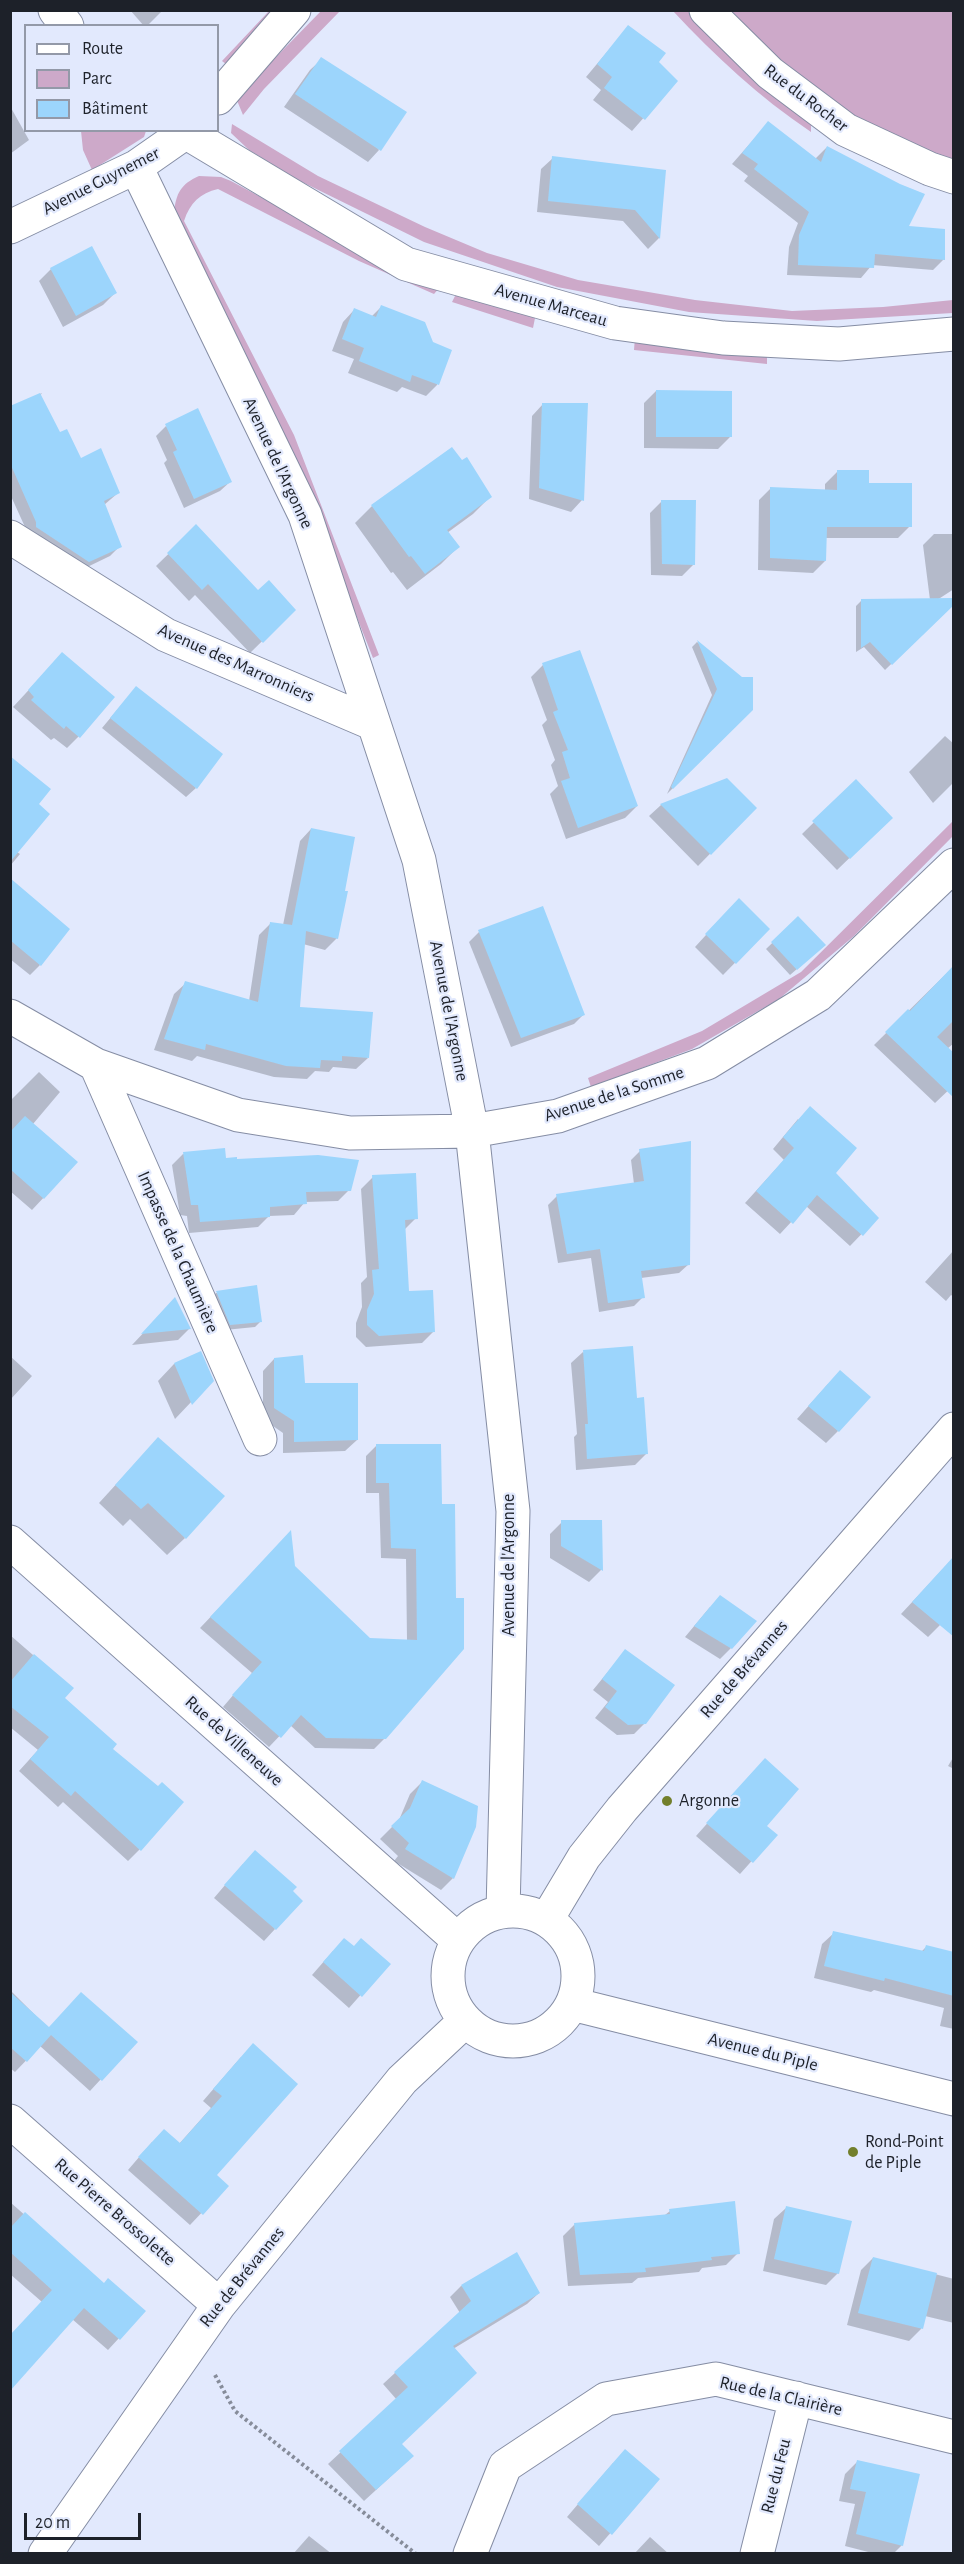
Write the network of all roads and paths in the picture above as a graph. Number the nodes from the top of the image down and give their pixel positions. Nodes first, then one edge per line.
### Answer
1 (55, 10) edge
2 (294, 10) edge
3 (706, 10) edge
4 (66, 24) edge
5 (219, 97) edge
6 (186, 132) edge
7 (136, 167) junction
8 (954, 177) edge
9 (10, 226) edge
10 (954, 334) edge
11 (10, 537) edge
12 (374, 724) junction
13 (954, 865) edge
14 (10, 1016) edge
15 (96, 1065) junction
16 (472, 1131) junction
17 (951, 1436) edge
18 (260, 1439) dead end
19 (10, 1542) edge
20 (503, 1911) junction
21 (547, 1919) junction
22 (458, 1940) junction
23 (572, 2004) junction
24 (465, 2021) junction
25 (954, 2099) edge
26 (10, 2121) edge
27 (219, 2305) junction
28 (194, 2338) junction
29 (796, 2398) junction
30 (954, 2437) edge
31 (45, 2553) edge
32 (416, 2553) edge
33 (470, 2553) edge
34 (757, 2553) edge

1 - 4 street
2 - 5 street
3 - 8 street, Rue du Rocher
6 - 7 street, Avenue Guynemer
6 - 10 street, Avenue Marceau
7 - 9 street, Avenue Guynemer
7 - 12 street, Avenue de l'Argonne
11 - 12 street, Avenue des Marronniers
12 - 16 street, Avenue de l'Argonne
13 - 16 street, Avenue de la Somme
14 - 15 street, Avenue de la Somme
15 - 16 street, Avenue de la Somme
15 - 18 street, Impasse de la Chaumière
16 - 20 street, Avenue de l'Argonne
17 - 21 street, Rue de Brévannes
19 - 22 street, Rue de Villeneuve
20 - 21 street
20 - 22 street
21 - 23 street
22 - 24 street
23 - 24 street
23 - 25 street, Avenue du Piple
24 - 27 street, Rue de Brévannes
26 - 27 street, Rue Pierre Brossolette
27 - 28 street, Rue de Brévannes
28 - 31 street, Rue de Brévannes
28 - 32 path
29 - 30 street, Rue de la Clairière
29 - 33 street, Rue de la Clairière
29 - 34 street, Rue du Feu

